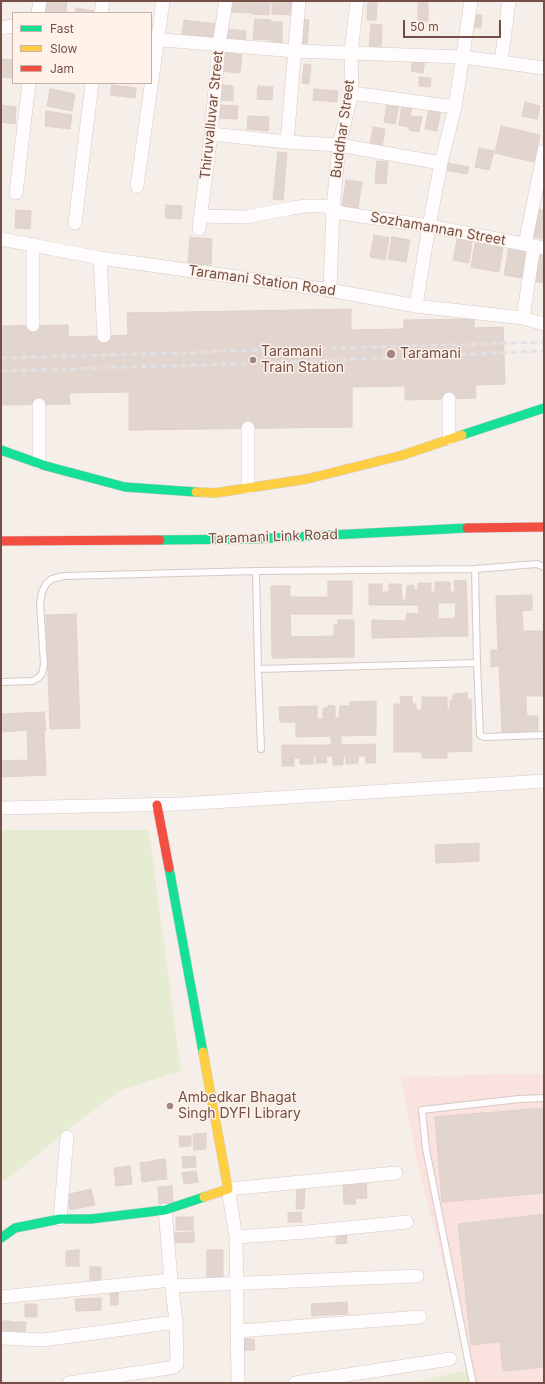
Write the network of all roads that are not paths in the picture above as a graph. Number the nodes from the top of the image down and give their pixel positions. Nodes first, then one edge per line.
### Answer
1 (40, 1) edge
2 (103, 1) edge
3 (163, 1) edge
4 (226, 1) edge
5 (299, 1) edge
6 (357, 1) edge
7 (471, 1) edge
8 (509, 1) edge
9 (38, 12) edge
10 (101, 12) edge
11 (12, 26) edge
12 (1, 28) edge
13 (154, 40) edge
14 (219, 44) junction
15 (295, 51) junction
16 (351, 52) junction
17 (152, 57) edge
18 (463, 57) junction
19 (501, 62) junction
20 (544, 68) edge
21 (29, 84) edge
22 (92, 84) edge
23 (149, 84) edge
24 (352, 93) junction
25 (455, 107) junction
26 (211, 134) junction
27 (287, 142) junction
28 (339, 145) junction
29 (544, 151) edge
30 (441, 163) junction
31 (137, 186) dead end
32 (16, 193) dead end
33 (333, 209) junction
34 (75, 223) dead end
35 (200, 223) joint
36 (429, 226) junction
37 (1, 238) edge
38 (33, 244) junction
39 (534, 246) edge
40 (100, 258) junction
41 (330, 290) junction
42 (416, 306) junction
43 (523, 318) junction
44 (544, 324) edge
45 (33, 325) dead end
46 (104, 336) dead end
47 (449, 399) dead end
48 (39, 404) dead end
49 (544, 408) edge
50 (248, 428) dead end
51 (450, 440) junction
52 (1, 450) edge
53 (39, 463) junction
54 (248, 488) junction
55 (544, 527) edge
56 (1, 541) edge
57 (544, 567) edge
58 (475, 569) junction
59 (256, 571) junction
60 (477, 663) junction
61 (258, 669) junction
62 (1, 682) edge
63 (544, 735) edge
64 (261, 749) dead end
65 (544, 781) edge
66 (157, 805) junction
67 (1, 808) edge
68 (544, 1098) edge
69 (67, 1137) dead end
70 (396, 1173) dead end
71 (228, 1189) junction
72 (165, 1210) junction
73 (60, 1219) junction
74 (407, 1222) dead end
75 (236, 1237) junction
76 (1, 1238) edge
77 (417, 1276) dead end
78 (171, 1283) junction
79 (236, 1283) junction
80 (1, 1297) edge
81 (420, 1317) dead end
82 (176, 1322) junction
83 (239, 1331) junction
84 (1, 1338) edge
85 (450, 1359) dead end
86 (69, 1383) edge
87 (238, 1383) edge
88 (295, 1383) edge
89 (474, 1383) edge

1 - 9 street
2 - 10 street
3 - 13 street
4 - 14 street, Thiruvalluvar Street
5 - 15 street
6 - 16 street, Buddhar Street
7 - 18 street
8 - 19 street
11 - 12 street
13 - 14 street
13 - 17 street
14 - 15 street
14 - 26 street, Thiruvalluvar Street
15 - 16 street
15 - 27 street
16 - 18 street
16 - 24 street, Buddhar Street
18 - 19 street
18 - 25 street
19 - 20 street
21 - 32 street
22 - 34 street
23 - 31 street
24 - 25 street
24 - 28 street, Buddhar Street
25 - 30 street
26 - 27 street
26 - 35 street, Thiruvalluvar Street
27 - 28 street
28 - 30 street
28 - 33 street, Buddhar Street
29 - 39 street
30 - 36 street
33 - 35 street, Sozhamannan Street
33 - 36 street, Sozhamannan Street
33 - 41 street, Buddhar Street
36 - 39 street, Sozhamannan Street
36 - 42 street
37 - 38 street, Taramani Station Road
38 - 40 street, Taramani Station Road
38 - 45 street
39 - 43 street
40 - 41 street, Taramani Station Road
40 - 46 street
41 - 42 street, Taramani Station Road
42 - 43 street, Taramani Station Road
43 - 44 street, Taramani Station Road
47 - 51 street
48 - 53 street
49 - 51 street
50 - 54 street
51 - 54 street
52 - 53 street
53 - 54 street
55 - 56 street, Taramani Link Road
57 - 58 lane
58 - 59 lane
58 - 60 lane
59 - 61 lane
59 - 62 lane
60 - 61 lane
60 - 63 lane
61 - 64 lane
65 - 66 street
66 - 67 street
66 - 71 street
68 - 89 lane
69 - 73 street
70 - 71 street
71 - 72 street
71 - 75 street
72 - 73 street
72 - 78 street
73 - 76 street
74 - 75 street
75 - 79 street
77 - 79 street
78 - 79 street
78 - 80 street
78 - 82 street
79 - 83 street
81 - 83 street
82 - 84 street
82 - 86 street
83 - 87 street
85 - 88 street

